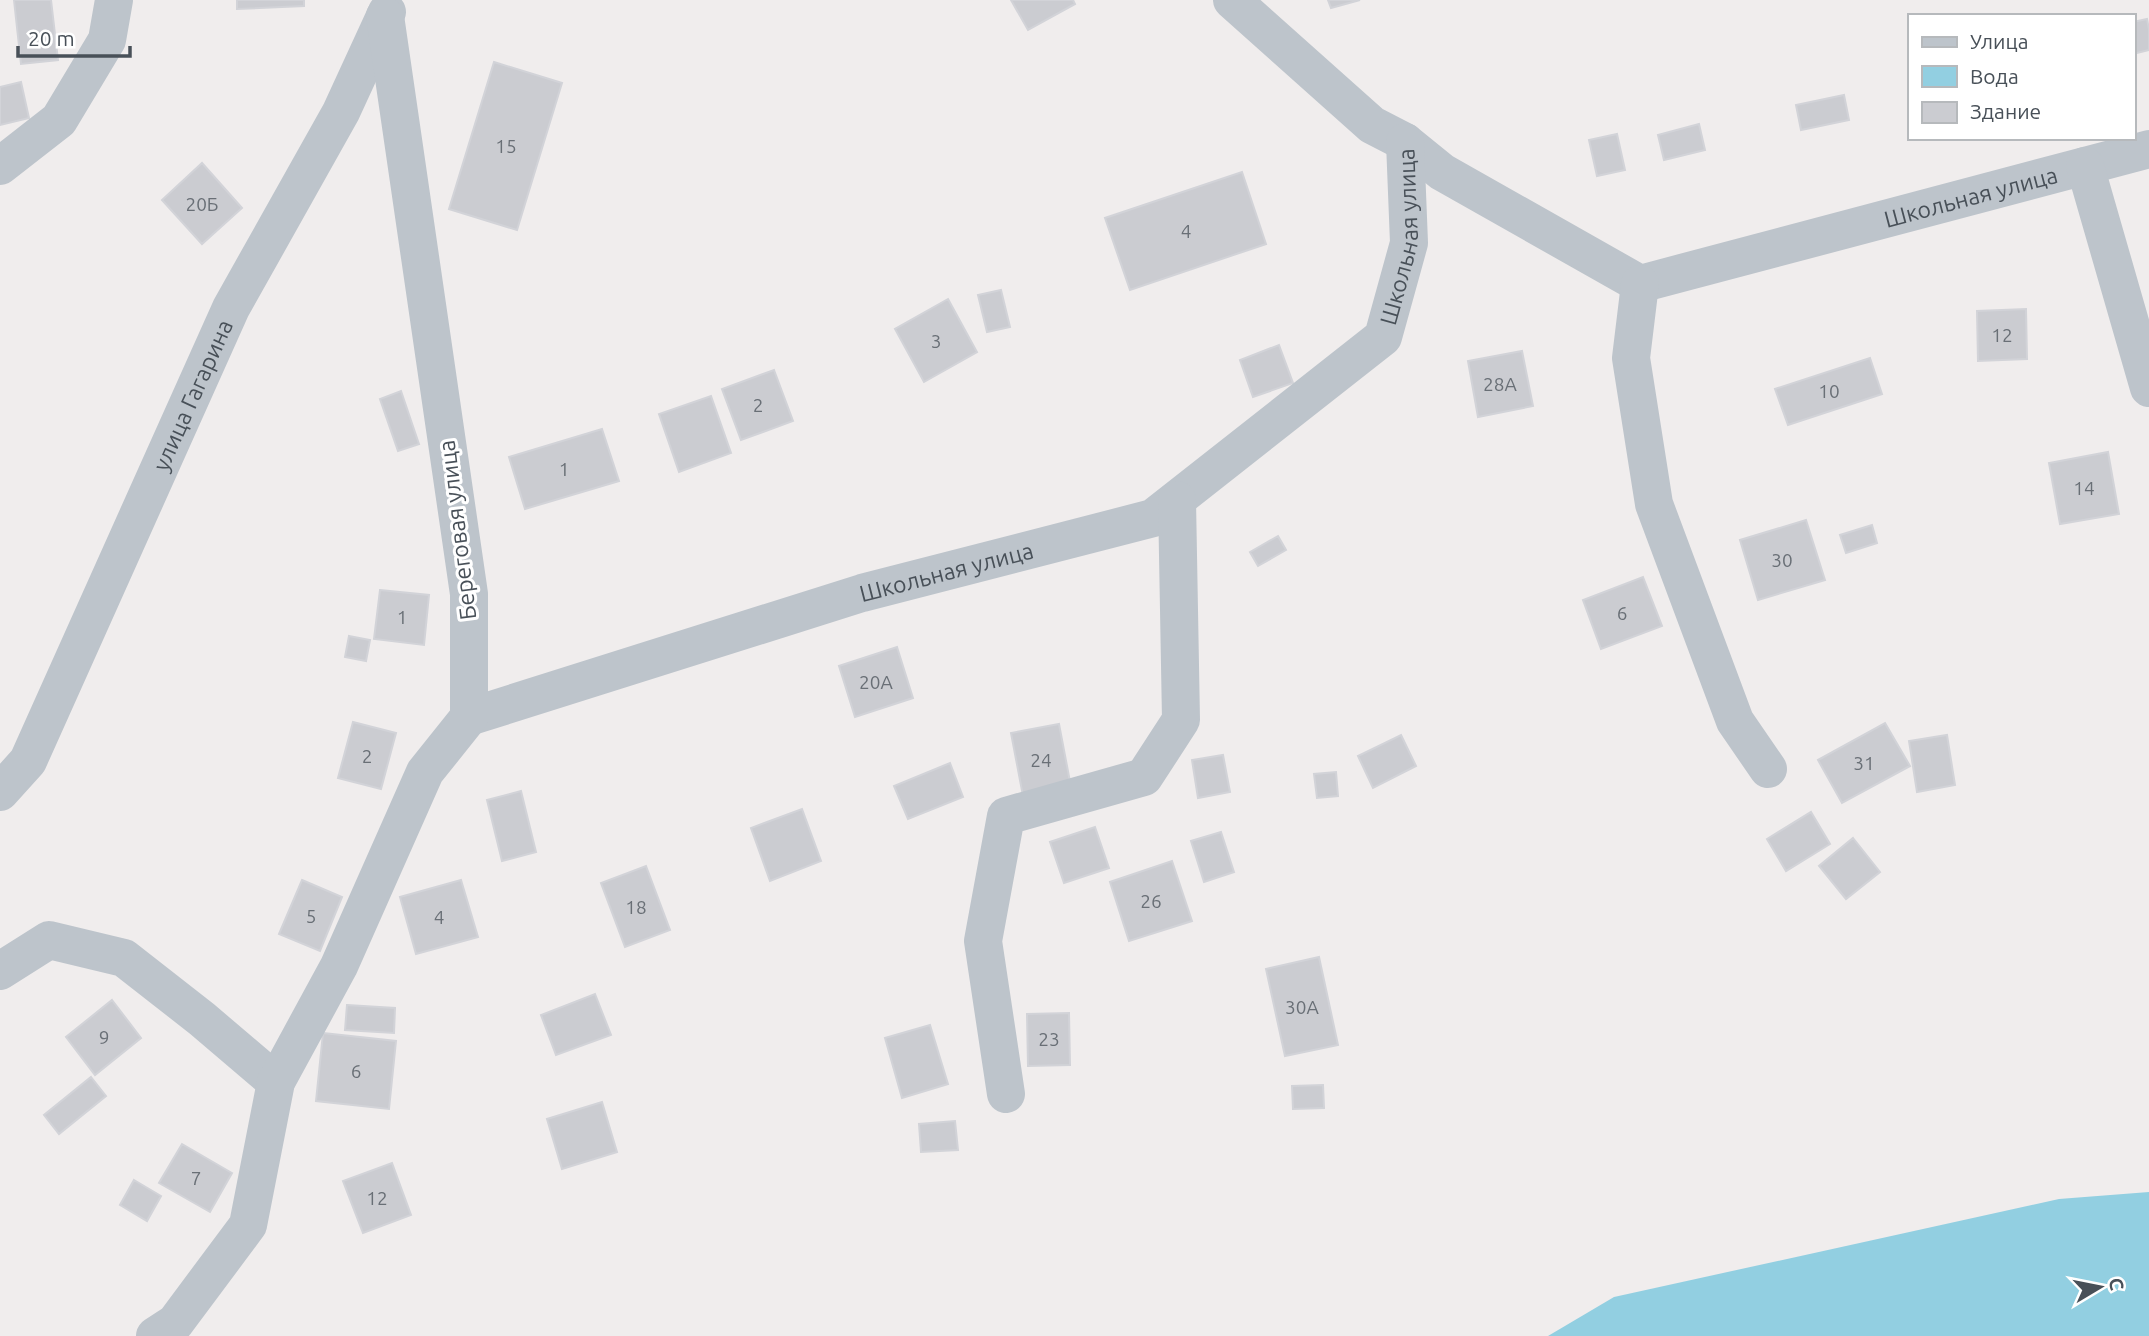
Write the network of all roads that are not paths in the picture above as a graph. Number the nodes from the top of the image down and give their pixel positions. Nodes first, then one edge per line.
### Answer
1 (114, 0) edge
2 (1231, 0) edge
3 (389, 8) edge
4 (1405, 142) junction
5 (2149, 149) edge
6 (0, 166) edge
7 (2084, 166) junction
8 (1640, 285) junction
9 (2149, 388) edge
10 (1177, 500) junction
11 (469, 717) junction
12 (1768, 769) dead end
13 (0, 792) edge
14 (0, 971) edge
15 (276, 1082) junction
16 (1006, 1094) dead end
17 (155, 1336) edge

1 - 6 street
2 - 4 street
3 - 11 street, Береговая улица
3 - 13 street, улица Гагарина
4 - 8 street, Школьная улица
4 - 10 street, Школьная улица
5 - 7 street, Школьная улица
7 - 8 street, Школьная улица
7 - 9 street
8 - 12 street
10 - 11 street, Школьная улица
10 - 16 street
11 - 15 street
14 - 15 street
15 - 17 street

